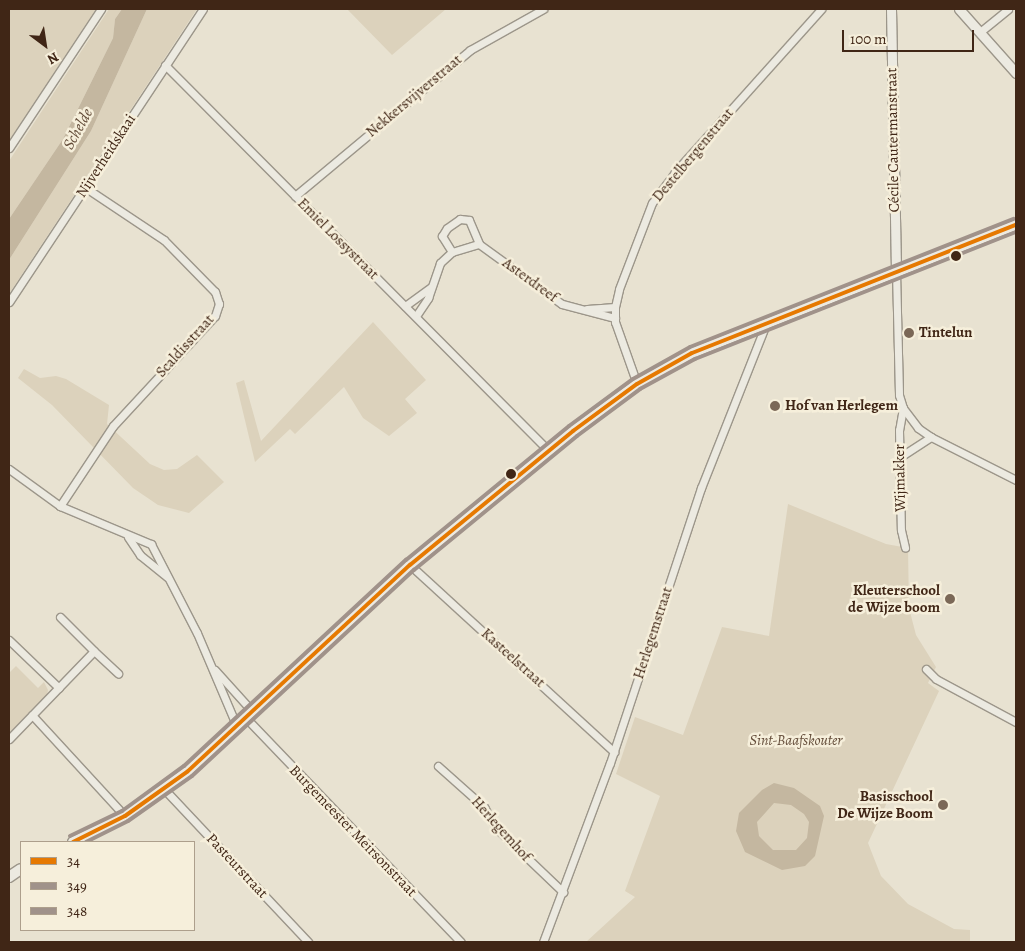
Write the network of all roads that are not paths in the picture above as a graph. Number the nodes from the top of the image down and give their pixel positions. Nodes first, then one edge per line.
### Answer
1 (101, 9) edge
2 (202, 9) edge
3 (542, 9) edge
4 (821, 9) edge
5 (891, 9) edge
6 (959, 9) edge
7 (1008, 9) edge
8 (980, 32) junction
9 (165, 66) junction
10 (1016, 73) edge
11 (9, 148) edge
12 (86, 188) junction
13 (295, 196) junction
14 (1016, 225) edge
15 (479, 244) junction
16 (452, 252) junction
17 (896, 271) junction
18 (430, 288) junction
19 (9, 302) edge
20 (405, 306) junction
21 (615, 307) junction
22 (584, 310) junction
23 (416, 316) junction
24 (614, 318) junction
25 (766, 324) junction
26 (637, 384) junction
27 (903, 408) junction
28 (931, 437) junction
29 (550, 451) junction
30 (900, 457) junction
31 (9, 469) edge
32 (1016, 480) edge
33 (60, 506) junction
34 (128, 537) junction
35 (905, 548) dead end
36 (410, 565) junction
37 (168, 578) junction
38 (60, 617) dead end
39 (9, 640) edge
40 (94, 651) junction
41 (209, 664) junction
42 (926, 669) dead end
43 (118, 673) dead end
44 (59, 688) junction
45 (32, 715) junction
46 (249, 715) junction
47 (1016, 722) edge
48 (236, 727) junction
49 (9, 739) edge
50 (614, 752) junction
51 (438, 766) dead end
52 (165, 790) junction
53 (125, 816) junction
54 (75, 841) edge
55 (20, 870) edge
56 (9, 876) edge
57 (563, 892) junction
58 (308, 942) edge
59 (460, 942) edge
60 (543, 942) edge

1 - 11 street
2 - 9 street, Nijverheidskaai
3 - 13 street, Nekkersvijverstraat
4 - 21 street, Destelbergenstraat
5 - 17 street, Cécile Cautermanstraat
6 - 8 street
7 - 8 street
8 - 10 street
9 - 12 street, Nijverheidskaai
9 - 13 street, Emiel Lossystraat
12 - 19 street, Nijverheidskaai
12 - 33 street, Scaldisstraat
13 - 20 street, Emiel Lossystraat
14 - 17 main road
15 - 16 street
15 - 16 street
15 - 22 street, Asterdreef
16 - 18 street
17 - 25 main road
17 - 27 street
18 - 20 street
18 - 23 street
20 - 23 street, Emiel Lossystraat
21 - 22 street, Asterdreef
21 - 24 street, Destelbergenstraat
22 - 24 street, Asterdreef
23 - 29 street, Emiel Lossystraat
24 - 26 street, Destelbergenstraat
25 - 26 main road
25 - 50 street, Herlegemstraat
26 - 29 main road
27 - 28 street
27 - 30 street, Wijmakker
28 - 30 street
28 - 32 street
29 - 36 main road
30 - 35 street, Wijmakker
31 - 33 street
33 - 34 street
34 - 37 street
34 - 37 street
36 - 46 main road
36 - 50 street, Kasteelstraat
37 - 41 street
38 - 40 street
39 - 44 street
40 - 43 street
40 - 44 street
41 - 46 street, Burgemeester Meirsonstraat
41 - 48 street
42 - 47 street
44 - 45 street
45 - 49 street
45 - 53 street
46 - 48 main road
46 - 59 street, Burgemeester Meirsonstraat
48 - 52 main road
50 - 57 street, Herlegemstraat
51 - 57 street, Herlegemhof
52 - 53 main road
52 - 58 street, Pasteurstraat
53 - 54 main road
55 - 56 main road
57 - 60 street, Herlegemstraat

